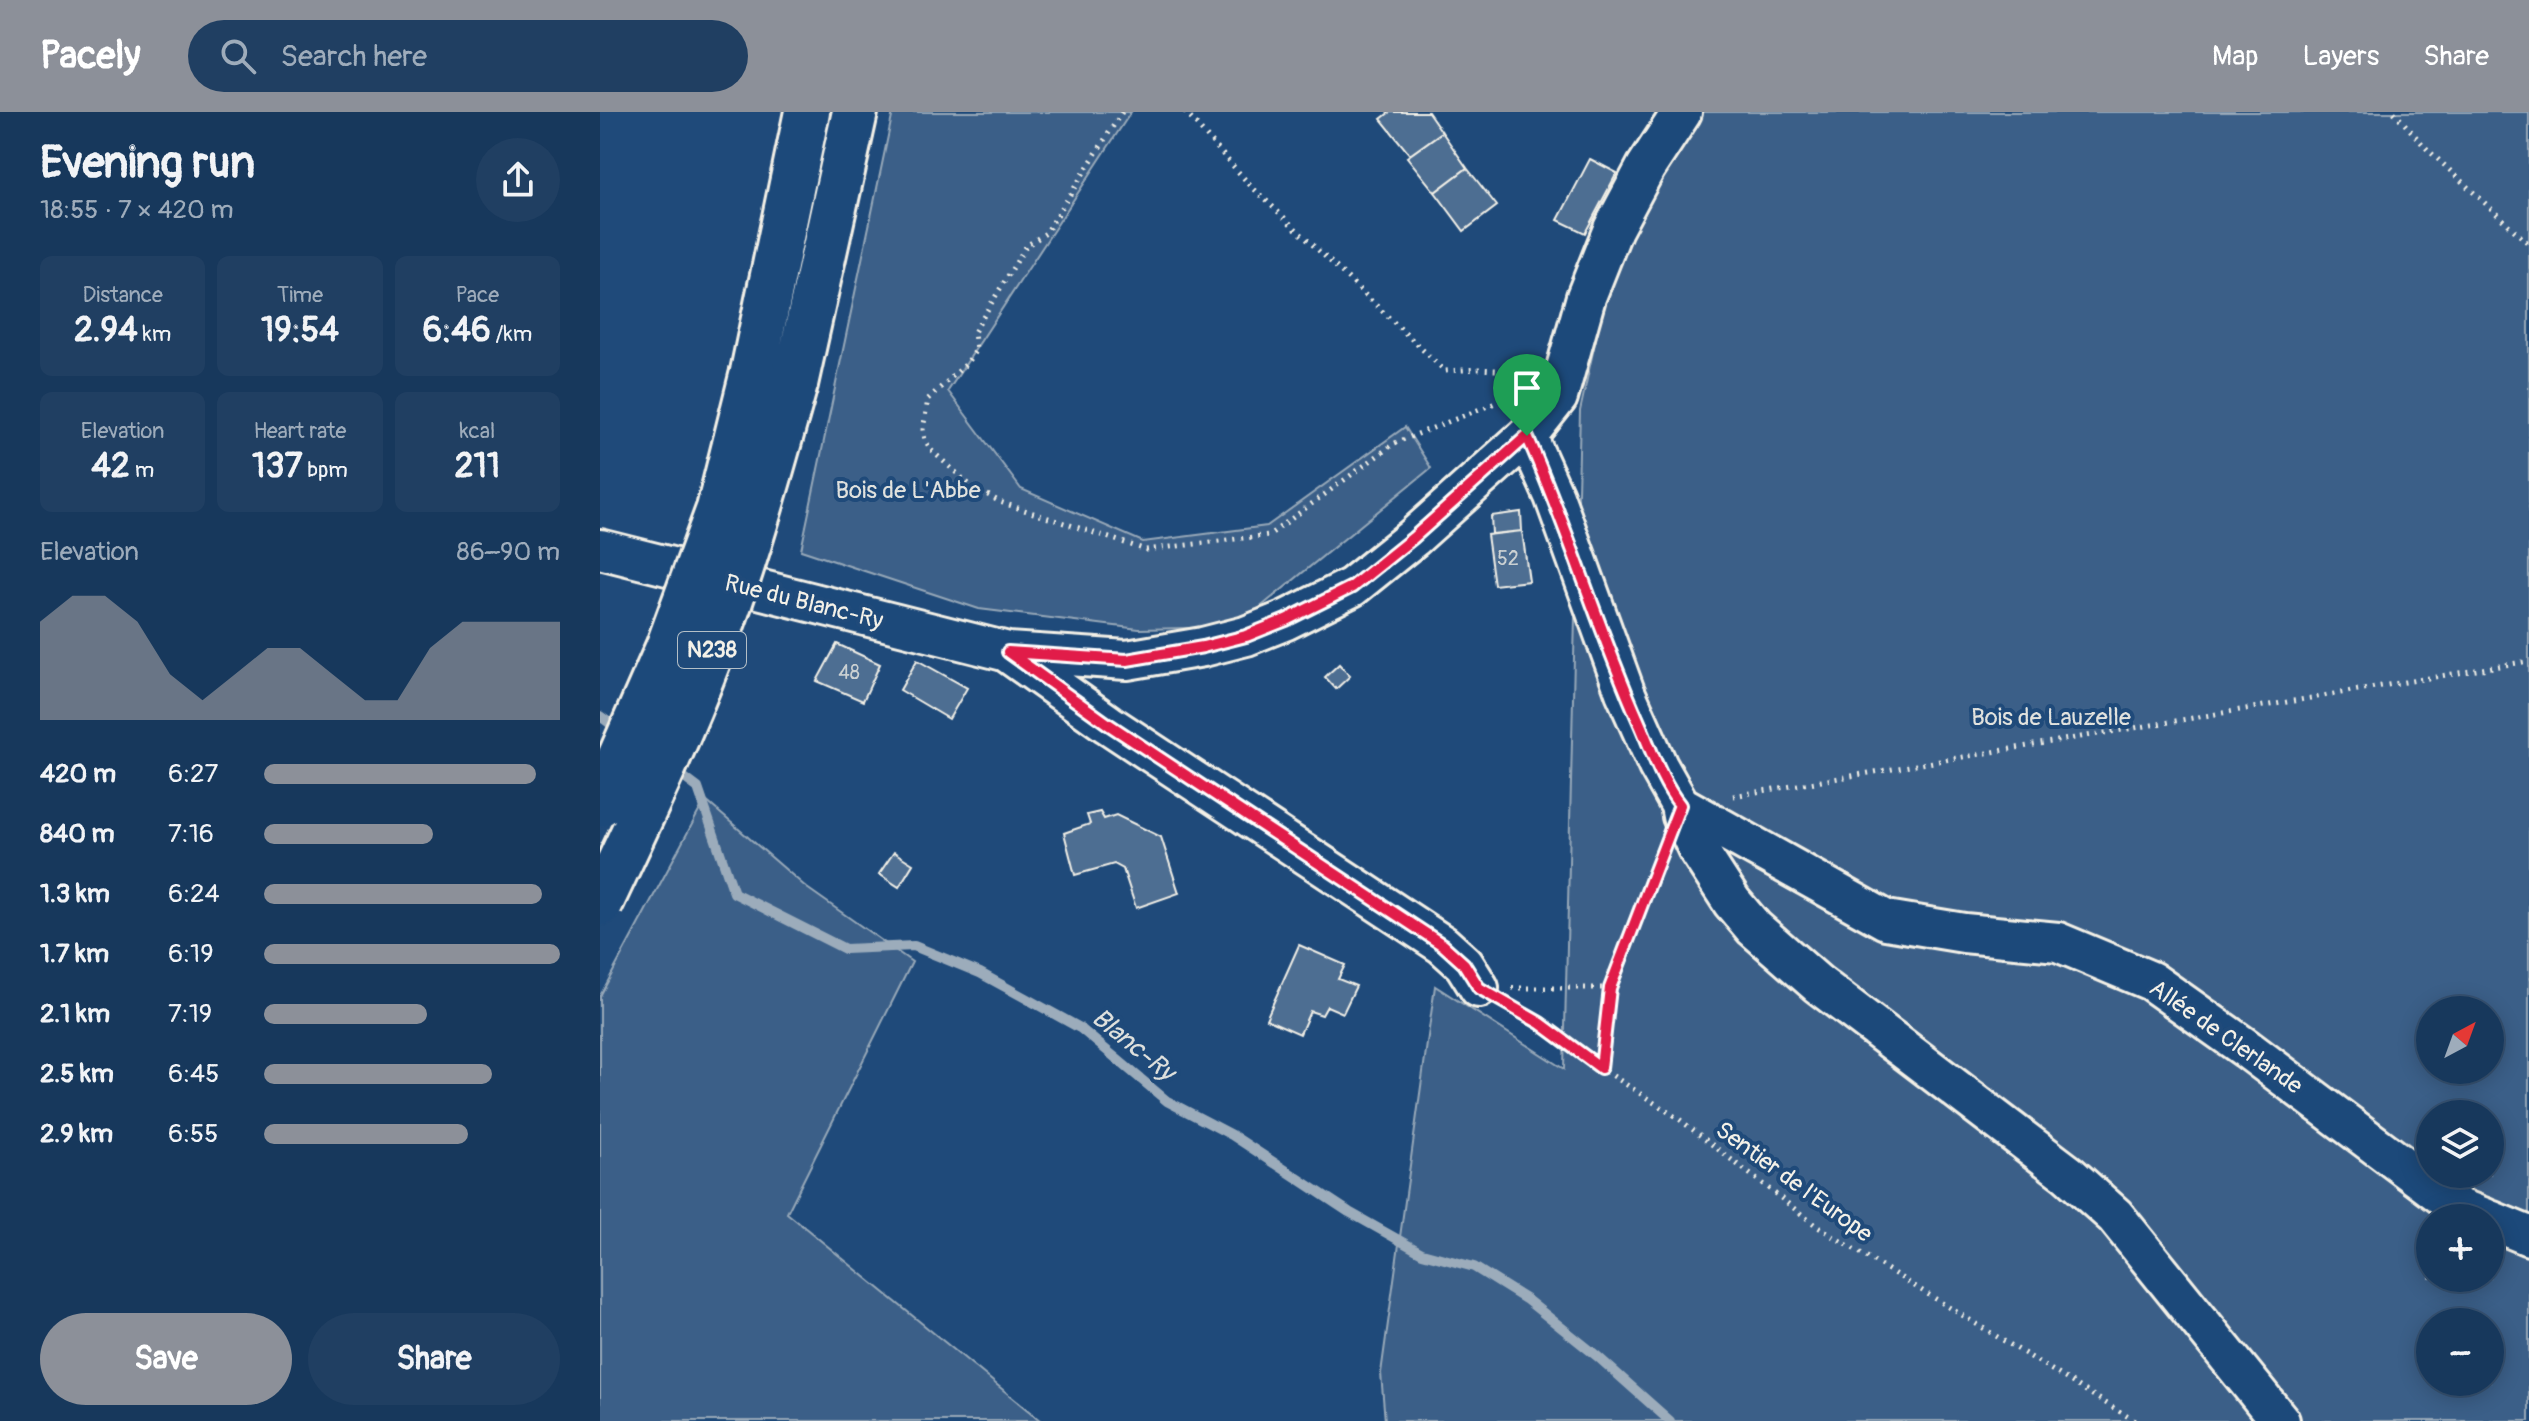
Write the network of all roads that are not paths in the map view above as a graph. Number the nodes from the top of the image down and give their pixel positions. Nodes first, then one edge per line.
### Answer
1 (807, 112) edge
2 (855, 112) edge
3 (1682, 112) edge
4 (1527, 436) junction
5 (600, 549) edge
6 (1008, 652) junction
7 (600, 804) edge
8 (1680, 805) junction
9 (600, 904) edge
10 (1479, 988) road end
11 (2454, 1204) edge
12 (2504, 1226) edge
13 (2529, 1236) edge
14 (2280, 1421) edge

1 - 7 highway, N238, bridge
2 - 9 highway, N238, bridge
3 - 4 street, Rue du Blanc-Ry
4 - 6 street, Rue du Blanc-Ry
4 - 8 street
5 - 6 street, Rue du Blanc-Ry
6 - 10 street, Rue du Blanc-Ry
8 - 11 street, Allée de Clerlande
8 - 14 street
12 - 13 street, Allée de Clerlande

